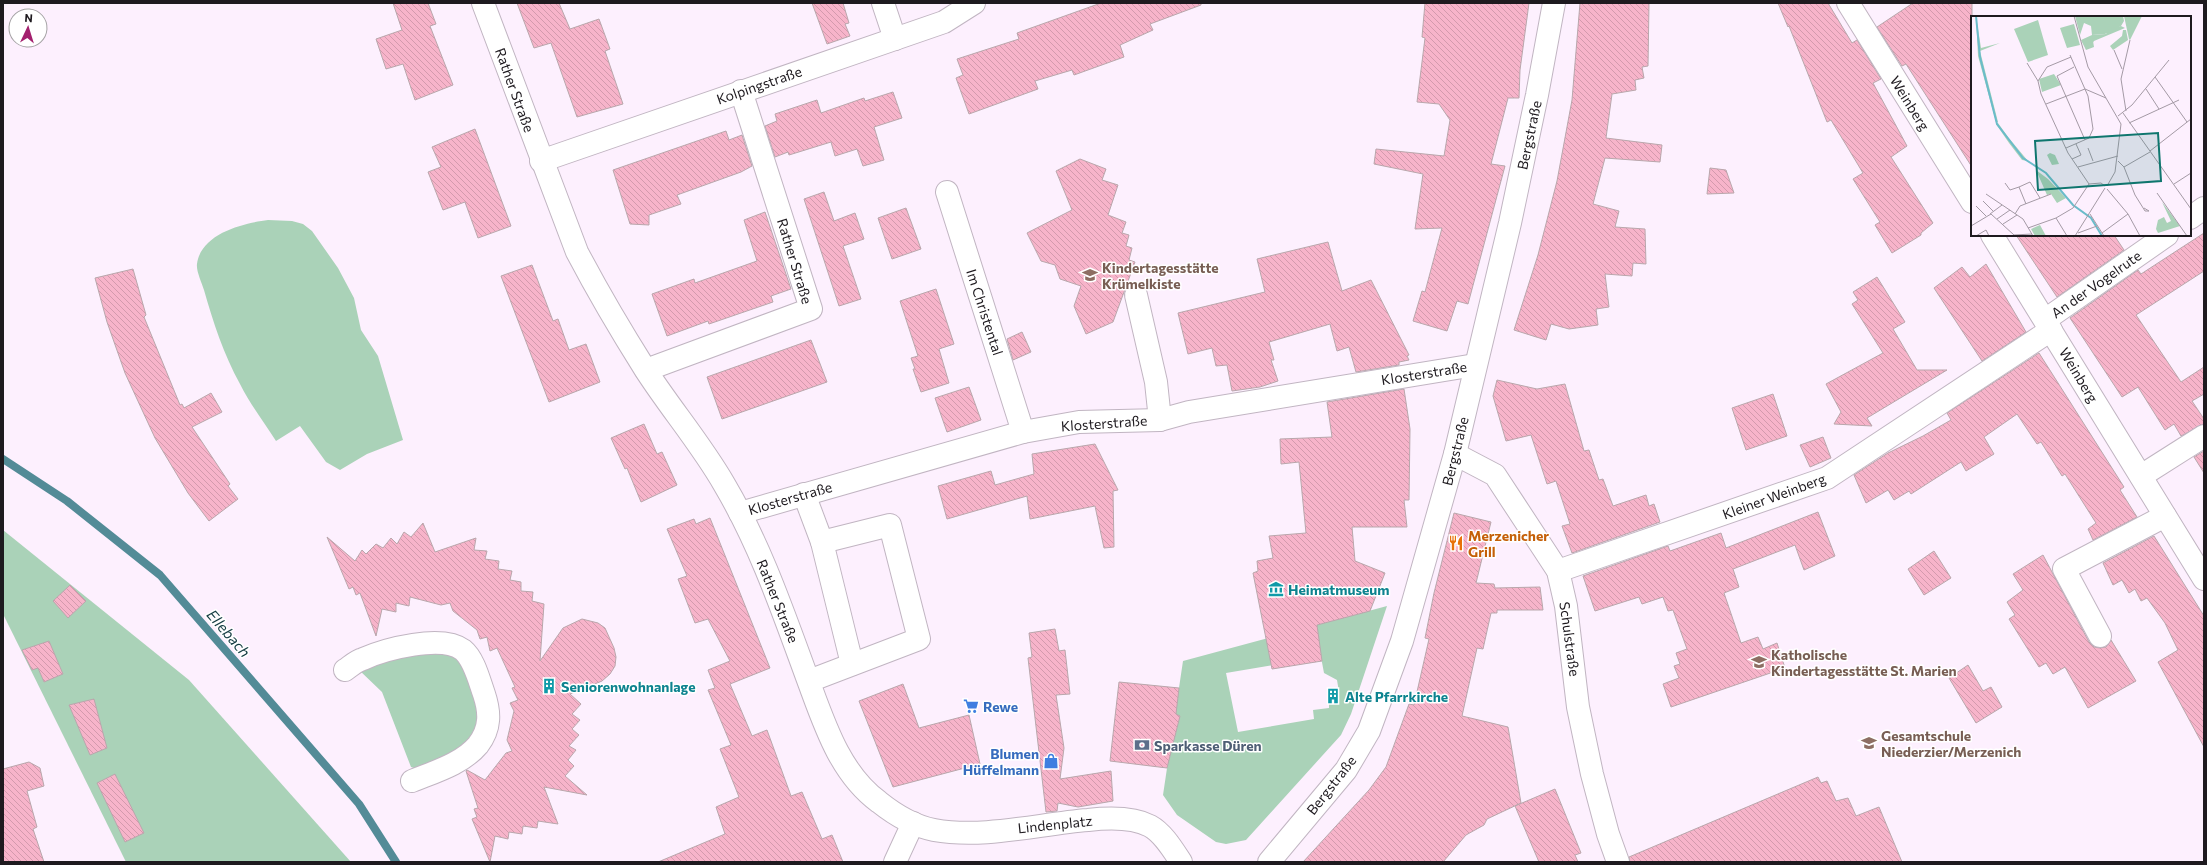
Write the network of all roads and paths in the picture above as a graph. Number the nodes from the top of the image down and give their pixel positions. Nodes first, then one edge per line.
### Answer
1 (483, 3) edge
2 (883, 3) edge
3 (974, 3) edge
4 (1554, 3) edge
5 (1848, 3) edge
6 (895, 39) junction
7 (741, 91) junction
8 (541, 161) junction
9 (947, 192) dead end
10 (1971, 200) edge
11 (2204, 208) edge
12 (2191, 217) edge
13 (1993, 236) edge
14 (2166, 236) edge
15 (1136, 294) dead end
16 (2048, 325) junction
17 (1475, 365) junction
18 (646, 370) junction
19 (1160, 420) junction
20 (1023, 432) junction
21 (2204, 436) edge
22 (1455, 454) junction
23 (2141, 476) junction
24 (804, 494) junction
25 (740, 513) junction
26 (2166, 516) junction
27 (822, 542) junction
28 (1558, 571) junction
29 (2204, 579) edge
30 (2100, 636) dead end
31 (852, 664) junction
32 (345, 670) dead end
33 (809, 681) junction
34 (412, 781) dead end
35 (912, 823) junction
36 (895, 862) edge
37 (1181, 862) edge
38 (1268, 862) edge
39 (1618, 862) edge

1 - 8 street, Rather Straße
2 - 6 street
3 - 6 street, Kolpingstraße
4 - 17 street, Bergstraße
5 - 10 street, Weinberg
6 - 7 street, Kolpingstraße
7 - 8 street, Kolpingstraße
7 - 18 street, Rather Straße
8 - 18 street, Rather Straße
9 - 20 street, Im Christental
11 - 12 street
13 - 16 street, Weinberg
14 - 16 street, An der Vogelrute
15 - 19 street
16 - 23 street, Weinberg
16 - 28 street, Kleiner Weinberg
17 - 19 street, Klosterstraße
17 - 22 street, Bergstraße
18 - 25 street, Rather Straße
19 - 20 street, Klosterstraße
20 - 24 street, Klosterstraße
21 - 23 street
22 - 28 street, Schulstraße
22 - 38 street, Bergstraße
23 - 26 street, Weinberg
24 - 25 street, Klosterstraße
24 - 27 street
25 - 33 street, Rather Straße
26 - 29 street, Weinberg
26 - 30 street
27 - 31 street
27 - 31 street
28 - 39 street, Schulstraße
31 - 33 street
32 - 34 street
33 - 35 street, Rather Straße
35 - 36 street
35 - 37 street, Lindenplatz

